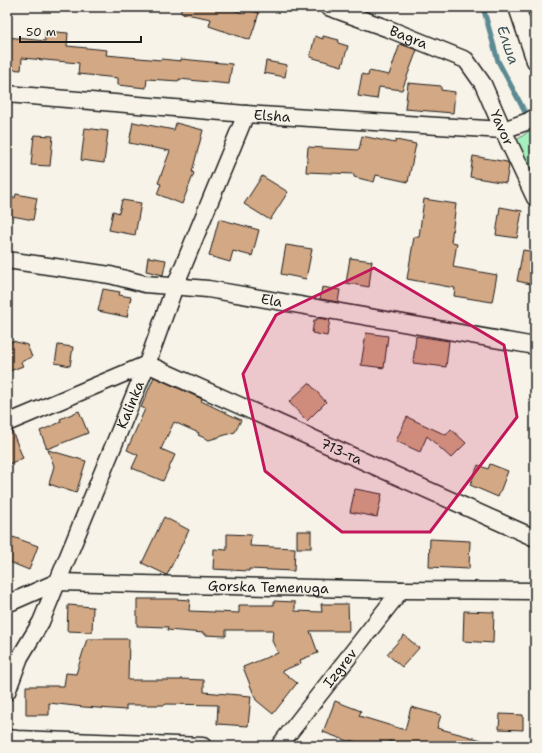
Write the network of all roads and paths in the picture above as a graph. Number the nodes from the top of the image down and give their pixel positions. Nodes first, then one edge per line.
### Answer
1 (328, 7) edge
2 (517, 7) edge
3 (466, 60) joint
4 (535, 61) edge
5 (7, 94) edge
6 (246, 114) junction
7 (535, 117) edge
8 (503, 130) junction
9 (535, 198) edge
10 (7, 260) edge
11 (175, 286) junction
12 (535, 346) edge
13 (147, 364) junction
14 (7, 422) edge
15 (535, 538) edge
16 (57, 582) junction
17 (401, 590) junction
18 (535, 592) edge
19 (7, 604) edge
20 (7, 692) edge
21 (7, 738) edge
22 (203, 746) edge
23 (279, 746) edge

1 - 3 street, Bagra
2 - 4 street
3 - 8 street, Yavor
5 - 6 street, Elsha
6 - 8 street, Elsha
6 - 11 street, Kalinka
7 - 8 street, Elsha
8 - 9 street, Yavor
10 - 11 street, Ela
11 - 12 street, Ela
11 - 13 street, Kalinka
13 - 14 street
13 - 15 street, 713-та
13 - 16 street, Kalinka
16 - 17 street, Gorska Temenuga
16 - 19 street, Gorska Temenuga
16 - 20 street, Kalinka
17 - 18 street, Gorska Temenuga
17 - 23 street, Izgrev
21 - 22 street

